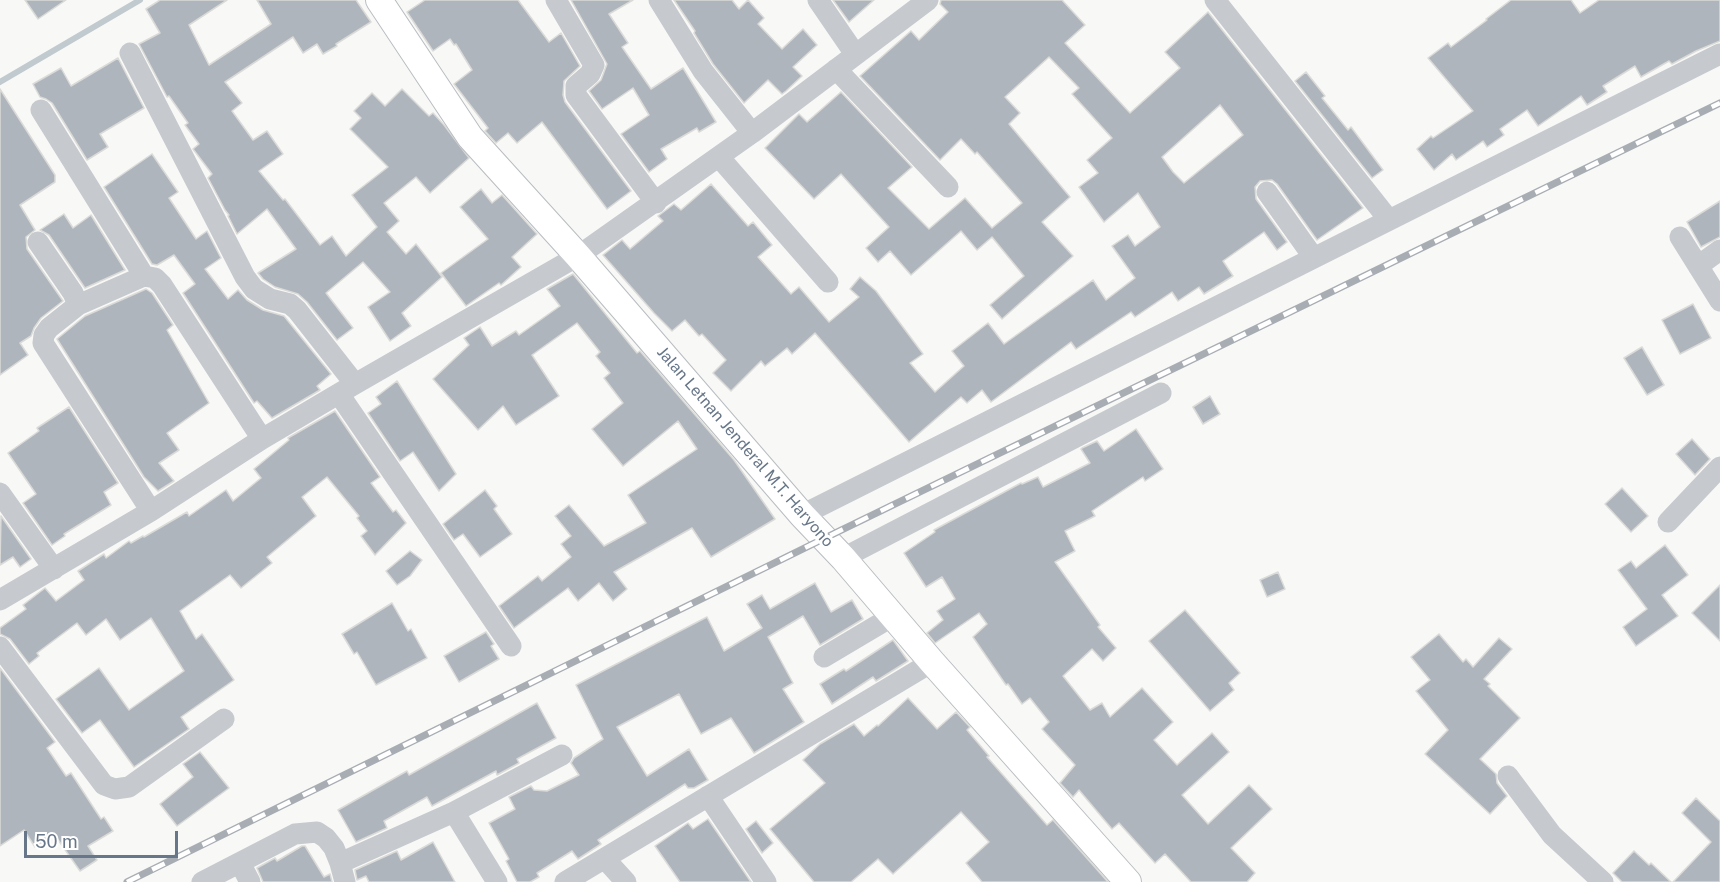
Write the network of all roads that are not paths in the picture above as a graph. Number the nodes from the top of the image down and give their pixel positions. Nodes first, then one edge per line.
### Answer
1 (379, 0) edge
2 (556, 0) edge
3 (659, 0) edge
4 (818, 0) edge
5 (928, 0) edge
6 (1215, 0) edge
7 (130, 53) dead end
8 (855, 54) junction
9 (1720, 54) edge
10 (836, 69) junction
11 (41, 110) dead end
12 (752, 134) junction
13 (719, 157) junction
14 (948, 187) dead end
15 (1267, 192) dead end
16 (656, 203) junction
17 (1389, 220) junction
18 (1680, 237) dead end
19 (38, 243) dead end
20 (1720, 250) edge
21 (578, 256) junction
22 (1314, 258) junction
23 (1698, 266) junction
24 (144, 276) junction
25 (828, 282) dead end
26 (1720, 301) edge
27 (78, 305) junction
28 (347, 389) junction
29 (1161, 393) dead end
30 (262, 439) junction
31 (1720, 467) edge
32 (0, 494) edge
33 (151, 511) junction
34 (802, 515) junction
35 (1668, 522) dead end
36 (843, 558) junction
37 (54, 569) junction
38 (0, 600) edge
39 (893, 616) junction
40 (511, 646) dead end
41 (0, 647) edge
42 (824, 657) dead end
43 (932, 662) junction
44 (224, 719) dead end
45 (562, 755) dead end
46 (1508, 776) dead end
47 (708, 796) junction
48 (454, 812) junction
49 (605, 859) junction
50 (240, 862) junction
51 (342, 872) edge
52 (202, 882) edge
53 (250, 882) edge
54 (497, 882) edge
55 (565, 882) edge
56 (626, 882) edge
57 (766, 882) edge
58 (1128, 882) edge
59 (1603, 882) edge

1 - 21 main road, Jalan Letnan Jenderal M.T. Haryono
2 - 16 street
3 - 12 street
4 - 8 street
5 - 8 street
6 - 17 street
7 - 28 street
8 - 10 street
9 - 17 street
10 - 12 street
10 - 14 street
11 - 24 street
12 - 13 street
13 - 16 street
13 - 25 street
15 - 22 street
16 - 21 street
17 - 22 street
18 - 23 street
19 - 27 street
20 - 23 street
21 - 28 street
21 - 34 main road, Jalan Letnan Jenderal M.T. Haryono
22 - 34 street
23 - 26 street
24 - 27 street
24 - 30 street
27 - 33 street
28 - 30 street
28 - 40 street
29 - 36 street
30 - 33 street
31 - 35 street
32 - 37 street
33 - 37 street
34 - 36 main road, Jalan Letnan Jenderal M.T. Haryono
36 - 39 main road, Jalan Letnan Jenderal M.T. Haryono
37 - 38 street
39 - 42 street
39 - 43 main road, Jalan Letnan Jenderal M.T. Haryono
41 - 44 street
43 - 47 street
43 - 58 main road, Jalan Letnan Jenderal M.T. Haryono
45 - 48 street
46 - 59 street
47 - 49 street
47 - 57 street
48 - 51 street
48 - 54 street
49 - 55 street
49 - 56 street
50 - 51 street
50 - 52 street
50 - 53 street

